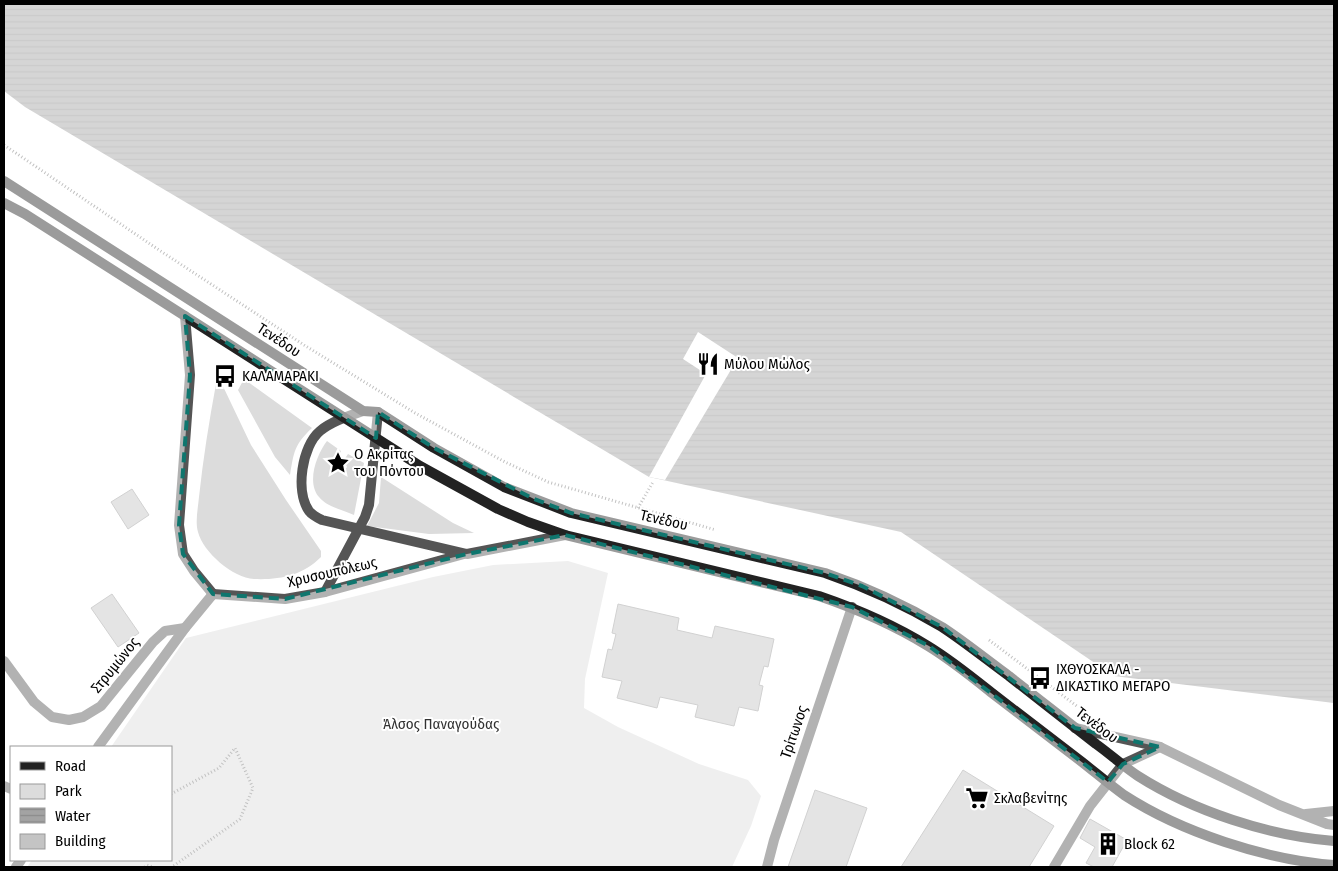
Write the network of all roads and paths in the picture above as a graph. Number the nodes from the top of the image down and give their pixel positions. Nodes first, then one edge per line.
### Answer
1 (4, 145) edge
2 (4, 181) edge
3 (4, 203) edge
4 (185, 316) junction
5 (363, 411) junction
6 (378, 412) junction
7 (343, 418) junction
8 (376, 438) junction
9 (653, 482) dead end
10 (358, 529) junction
11 (565, 535) junction
12 (467, 554) junction
13 (325, 592) junction
14 (213, 594) junction
15 (852, 607) junction
16 (185, 628) junction
17 (4, 661) edge
18 (1075, 728) junction
19 (99, 746) edge
20 (1160, 747) junction
21 (1123, 764) junction
22 (1108, 782) junction
23 (172, 793) edge
24 (1334, 811) edge
25 (1305, 814) junction
26 (1334, 825) edge
27 (1334, 841) edge
28 (1292, 863) edge
29 (1334, 864) edge
30 (145, 867) edge
31 (154, 867) edge
32 (172, 867) edge
33 (768, 867) edge
34 (1054, 867) edge

1 - 9 path
2 - 5 main road, Τενέδου
3 - 4 main road, Τενέδου
4 - 7 main road, Τενέδου
4 - 14 street
5 - 6 main road, Τενέδου
5 - 7 street
6 - 8 street
6 - 18 main road, Τενέδου
7 - 8 main road, Τενέδου
7 - 10 street
8 - 10 street
8 - 11 main road, Τενέδου
10 - 12 street
10 - 13 street
11 - 12 street, Χρυσουπόλεως
11 - 15 main road, Τενέδου
12 - 13 street, Χρυσουπόλεως
13 - 14 street, Χρυσουπόλεως
14 - 16 street
15 - 22 main road, Τενέδου
15 - 33 street, Τρίτωνος
16 - 17 street, Στρυμώνος
16 - 19 street
18 - 20 street
18 - 21 main road, Τενέδου
20 - 21 street
20 - 25 street
21 - 22 street
21 - 27 main road, Τενέδου
22 - 28 main road, Τενέδου
22 - 34 street
23 - 32 path
24 - 25 street
25 - 26 street
28 - 29 main road, Τενέδου
30 - 31 path

